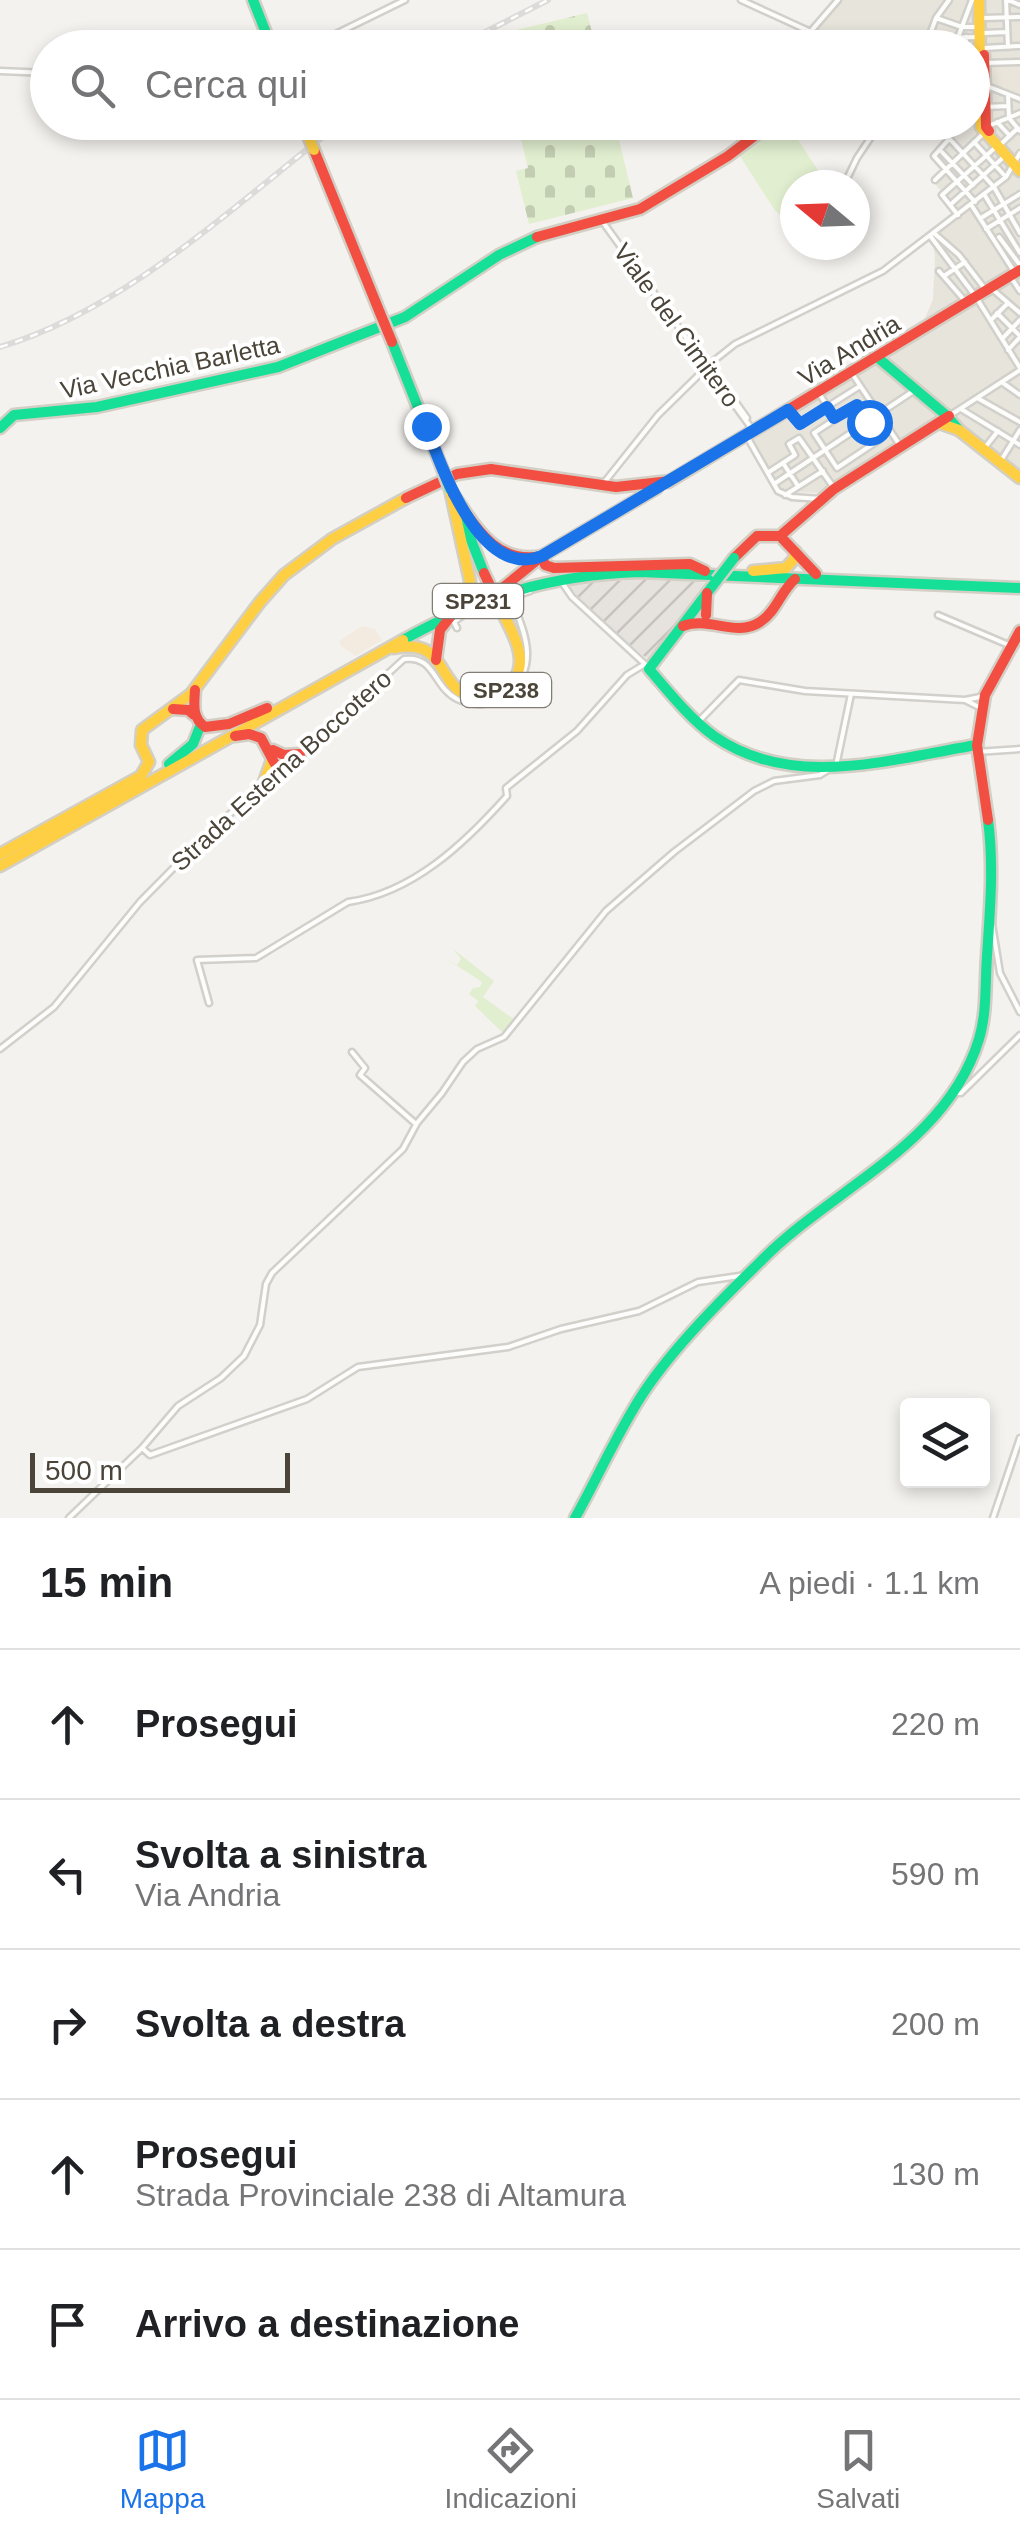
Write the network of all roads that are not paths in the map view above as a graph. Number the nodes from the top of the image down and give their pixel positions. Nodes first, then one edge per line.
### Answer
1 (253, 0) edge
2 (406, 0) edge
3 (742, 0) edge
4 (838, 0) edge
5 (949, 0) edge
6 (978, 0) edge
7 (1007, 0) edge
8 (1020, 5) edge
9 (1020, 17) edge
10 (936, 18) junction
11 (1007, 18) junction
12 (962, 26) junction
13 (265, 30) edge
14 (345, 30) edge
15 (807, 30) edge
16 (813, 30) edge
17 (932, 30) edge
18 (960, 30) edge
19 (967, 30) edge
20 (978, 30) edge
21 (990, 30) edge
22 (1008, 32) junction
23 (990, 36) edge
24 (990, 42) edge
25 (1020, 46) edge
26 (1008, 47) junction
27 (1020, 62) edge
28 (990, 64) edge
29 (0, 70) edge
30 (30, 72) edge
31 (1008, 94) junction
32 (990, 95) edge
33 (990, 99) edge
34 (1020, 99) edge
35 (1008, 106) junction
36 (1020, 114) edge
37 (1009, 118) junction
38 (990, 126) edge
39 (1019, 129) edge
40 (990, 130) edge
41 (310, 140) edge
42 (749, 140) edge
43 (868, 140) edge
44 (949, 140) joint
45 (974, 142) joint
46 (940, 150) junction
47 (962, 153) junction
48 (1011, 155) edge
49 (986, 156) junction
50 (952, 163) junction
51 (995, 165) junction
52 (974, 166) junction
53 (851, 170) edge
54 (946, 170) junction
55 (964, 176) junction
56 (984, 176) junction
57 (1006, 177) junction
58 (935, 180) dead end
59 (957, 182) junction
60 (973, 185) junction
61 (994, 187) junction
62 (966, 192) junction
63 (984, 194) junction
64 (1020, 194) edge
65 (973, 203) junction
66 (1004, 204) junction
67 (950, 205) junction
68 (1020, 208) edge
69 (994, 210) junction
70 (1010, 214) junction
71 (958, 215) junction
72 (601, 218) junction
73 (980, 218) junction
74 (1000, 220) junction
75 (986, 229) junction
76 (1019, 230) edge
77 (1008, 233) junction
78 (933, 235) junction
79 (996, 239) junction
80 (1020, 253) edge
81 (946, 256) junction
82 (938, 262) dead end
83 (965, 262) junction
84 (956, 269) junction
85 (939, 271) dead end
86 (1017, 271) edge
87 (944, 276) junction
88 (965, 282) junction
89 (953, 286) junction
90 (944, 288) dead end
91 (1020, 291) edge
92 (980, 294) junction
93 (1008, 302) junction
94 (1019, 308) edge
95 (998, 313) junction
96 (990, 320) junction
97 (1020, 320) edge
98 (1012, 328) junction
99 (1020, 336) edge
100 (1002, 339) junction
101 (1008, 350) junction
102 (1020, 354) edge
103 (877, 357) junction
104 (1014, 359) junction
105 (708, 366) junction
106 (1020, 369) edge
107 (851, 372) junction
108 (1003, 383) junction
109 (860, 386) junction
110 (915, 390) junction
111 (818, 392) junction
112 (1020, 395) edge
113 (979, 399) junction
114 (827, 407) junction
115 (960, 409) junction
116 (788, 410) junction
117 (880, 414) junction
118 (834, 418) junction
119 (869, 422) junction
120 (1020, 422) edge
121 (951, 424) junction
122 (0, 428) edge
123 (1020, 430) edge
124 (751, 432) junction
125 (998, 432) junction
126 (1017, 443) edge
127 (901, 446) junction
128 (825, 450) junction
129 (983, 450) junction
130 (814, 458) junction
131 (1000, 462) junction
132 (783, 463) junction
133 (822, 470) junction
134 (769, 472) junction
135 (790, 474) junction
136 (1020, 478) edge
137 (670, 481) junction
138 (774, 484) junction
139 (798, 486) junction
140 (600, 487) junction
141 (450, 489) junction
142 (834, 489) junction
143 (620, 490) junction
144 (784, 495) junction
145 (821, 499) junction
146 (634, 502) junction
147 (621, 509) junction
148 (780, 536) junction
149 (795, 551) junction
150 (542, 556) junction
151 (705, 571) junction
152 (754, 574) junction
153 (816, 574) junction
154 (627, 577) dead end
155 (796, 579) junction
156 (564, 584) junction
157 (1020, 586) edge
158 (500, 590) junction
159 (778, 596) junction
160 (511, 597) junction
161 (484, 599) junction
162 (444, 614) junction
163 (938, 615) dead end
164 (704, 617) junction
165 (457, 628) dead end
166 (1020, 632) edge
167 (1011, 646) junction
168 (436, 661) junction
169 (647, 667) junction
170 (341, 674) junction
171 (851, 694) junction
172 (965, 700) junction
173 (983, 702) junction
174 (270, 710) junction
175 (192, 711) junction
176 (699, 721) junction
177 (216, 744) junction
178 (977, 748) junction
179 (1020, 749) edge
180 (272, 754) junction
181 (300, 754) junction
182 (169, 764) junction
183 (284, 768) junction
184 (831, 770) junction
185 (263, 786) junction
186 (0, 860) edge
187 (989, 920) junction
188 (208, 1004) dead end
189 (1020, 1012) edge
190 (1020, 1035) edge
191 (0, 1050) edge
192 (352, 1052) dead end
193 (956, 1093) junction
194 (416, 1124) junction
195 (747, 1275) junction
196 (1020, 1438) edge
197 (142, 1448) junction
198 (69, 1518) edge
199 (576, 1518) edge
200 (993, 1518) edge

1 - 13 main road
2 - 14 street
3 - 15 street
4 - 16 street
5 - 10 street
6 - 12 street
6 - 20 main road
7 - 8 street
7 - 11 street
9 - 11 street
10 - 12 street
10 - 17 street
11 - 21 street
11 - 22 street
12 - 18 street
12 - 19 street
22 - 23 street
22 - 26 street
24 - 26 street
25 - 26 street
27 - 28 street
29 - 30 street
31 - 32 street
31 - 34 street
31 - 35 street
33 - 35 street
35 - 37 street
36 - 37 street
37 - 38 street
37 - 39 street
39 - 48 street
40 - 48 main road
41 - 141 main road, SP238, bridge
42 - 72 main road, Via Vecchia Barletta
43 - 53 street
44 - 46 street
44 - 47 street
45 - 47 street
45 - 49 street
46 - 50 street
46 - 54 street
47 - 50 street
47 - 52 street
48 - 49 street
48 - 51 street
48 - 57 street
49 - 51 street
49 - 52 street
50 - 54 street
50 - 55 street
51 - 56 street
51 - 57 street
52 - 55 street
52 - 56 street
54 - 58 street
54 - 59 street
55 - 59 street
55 - 60 street
56 - 60 street
56 - 61 street
57 - 61 street
59 - 62 street
59 - 67 street
60 - 62 street
61 - 63 street
61 - 66 street
62 - 65 street
62 - 67 street
63 - 65 street
63 - 69 street
64 - 66 street
65 - 71 street
65 - 73 street
66 - 69 street
66 - 70 street
67 - 71 street
68 - 70 street
69 - 73 street
69 - 74 street
70 - 74 street
70 - 76 street
71 - 78 street
72 - 105 street, Viale del Cimitero
72 - 122 main road, Via Vecchia Barletta
73 - 75 street
74 - 75 street
74 - 77 street
75 - 79 street
76 - 77 street
77 - 79 street
77 - 80 street
78 - 81 street
78 - 83 street
78 - 105 street
79 - 86 street
79 - 86 street
81 - 82 street
81 - 84 street
83 - 84 street
83 - 92 street
84 - 87 street
84 - 88 street
85 - 87 street
86 - 91 street
86 - 92 main road, Via Andria
87 - 89 street
88 - 89 street
88 - 92 street
89 - 90 street
89 - 92 street
92 - 93 street
92 - 96 street
92 - 103 main road, Via Andria
93 - 94 street
93 - 95 street
95 - 96 street
95 - 98 street
96 - 100 street
97 - 98 street
98 - 99 street
98 - 100 street
99 - 101 street
100 - 101 street
101 - 104 street
102 - 104 street
103 - 107 main road, Via Andria
103 - 110 main road
104 - 106 street
105 - 124 street, Viale del Cimitero
105 - 140 street
106 - 108 street
107 - 109 street
107 - 111 main road, Via Andria
108 - 112 street
108 - 113 street
109 - 114 street
109 - 117 street
110 - 117 street
110 - 121 main road
111 - 114 street
111 - 116 main road, Via Andria
113 - 115 street
113 - 120 street
114 - 116 street
114 - 118 street
115 - 121 street
115 - 121 street
115 - 125 street
116 - 124 main road, Via Andria
117 - 119 street
117 - 127 street
118 - 119 street
118 - 128 street
119 - 128 street
119 - 128 street
121 - 127 main road
121 - 129 main road
123 - 126 street
124 - 134 street, Viale del Cimitero
124 - 137 main road, Via Andria
125 - 126 street
125 - 129 street
126 - 131 street
127 - 142 main road
128 - 130 street
129 - 131 main road
130 - 132 street
130 - 133 street
130 - 135 street
131 - 136 main road
132 - 134 street
132 - 135 street
133 - 139 street
133 - 142 street
134 - 138 street, Viale del Cimitero
135 - 138 street
135 - 139 street
137 - 143 main road
137 - 146 main road, Via Andria
138 - 144 street, Viale del Cimitero
139 - 144 street
140 - 143 main road
140 - 175 main road
141 - 150 main road
141 - 162 main road
141 - 168 main road, SP238, bridge
142 - 145 main road
143 - 146 main road
143 - 147 main road
144 - 145 street
145 - 148 main road
146 - 147 main road, Via Andria
147 - 150 main road, Via Andria
148 - 149 main road
148 - 164 main road, bridge
149 - 152 main road
149 - 153 main road
150 - 151 main road
150 - 158 main road, Via Andria
151 - 152 main road, SP231
151 - 158 main road, SP231
152 - 153 main road, SP231
152 - 155 main road, SP231
152 - 159 main road
152 - 161 main road, SP231
153 - 157 main road, SP231
154 - 156 street
155 - 157 main road, SP231
155 - 159 main road
156 - 160 street
156 - 169 street
158 - 162 main road, SP231
159 - 164 main road
160 - 165 street
160 - 181 street, Strada Esterna Boccotero
161 - 168 main road
161 - 170 main road, SP231
162 - 174 main road, SP231
163 - 167 street
164 - 169 main road
166 - 167 main road
167 - 173 main road
168 - 170 main road
169 - 176 main road
169 - 188 street
170 - 174 main road, SP231
171 - 172 street
171 - 176 street
171 - 184 street
172 - 173 street
172 - 173 street
173 - 178 main road
174 - 175 main road
174 - 177 main road, SP231
174 - 180 main road
174 - 182 main road, SP231
175 - 182 main road
175 - 186 main road
176 - 184 main road
177 - 180 main road
177 - 186 main road, SP231
178 - 179 street
178 - 184 main road
178 - 187 main road
180 - 181 main road
180 - 183 main road
180 - 185 main road
181 - 183 street, Strada Esterna Boccotero
182 - 186 main road, SP231
183 - 185 street, Strada Esterna Boccotero
184 - 194 street
185 - 191 street, Strada Esterna Boccotero
187 - 189 street
187 - 193 main road
190 - 193 street
192 - 194 street
193 - 195 main road
194 - 197 street
195 - 197 street
195 - 199 main road
196 - 200 street
197 - 198 street

